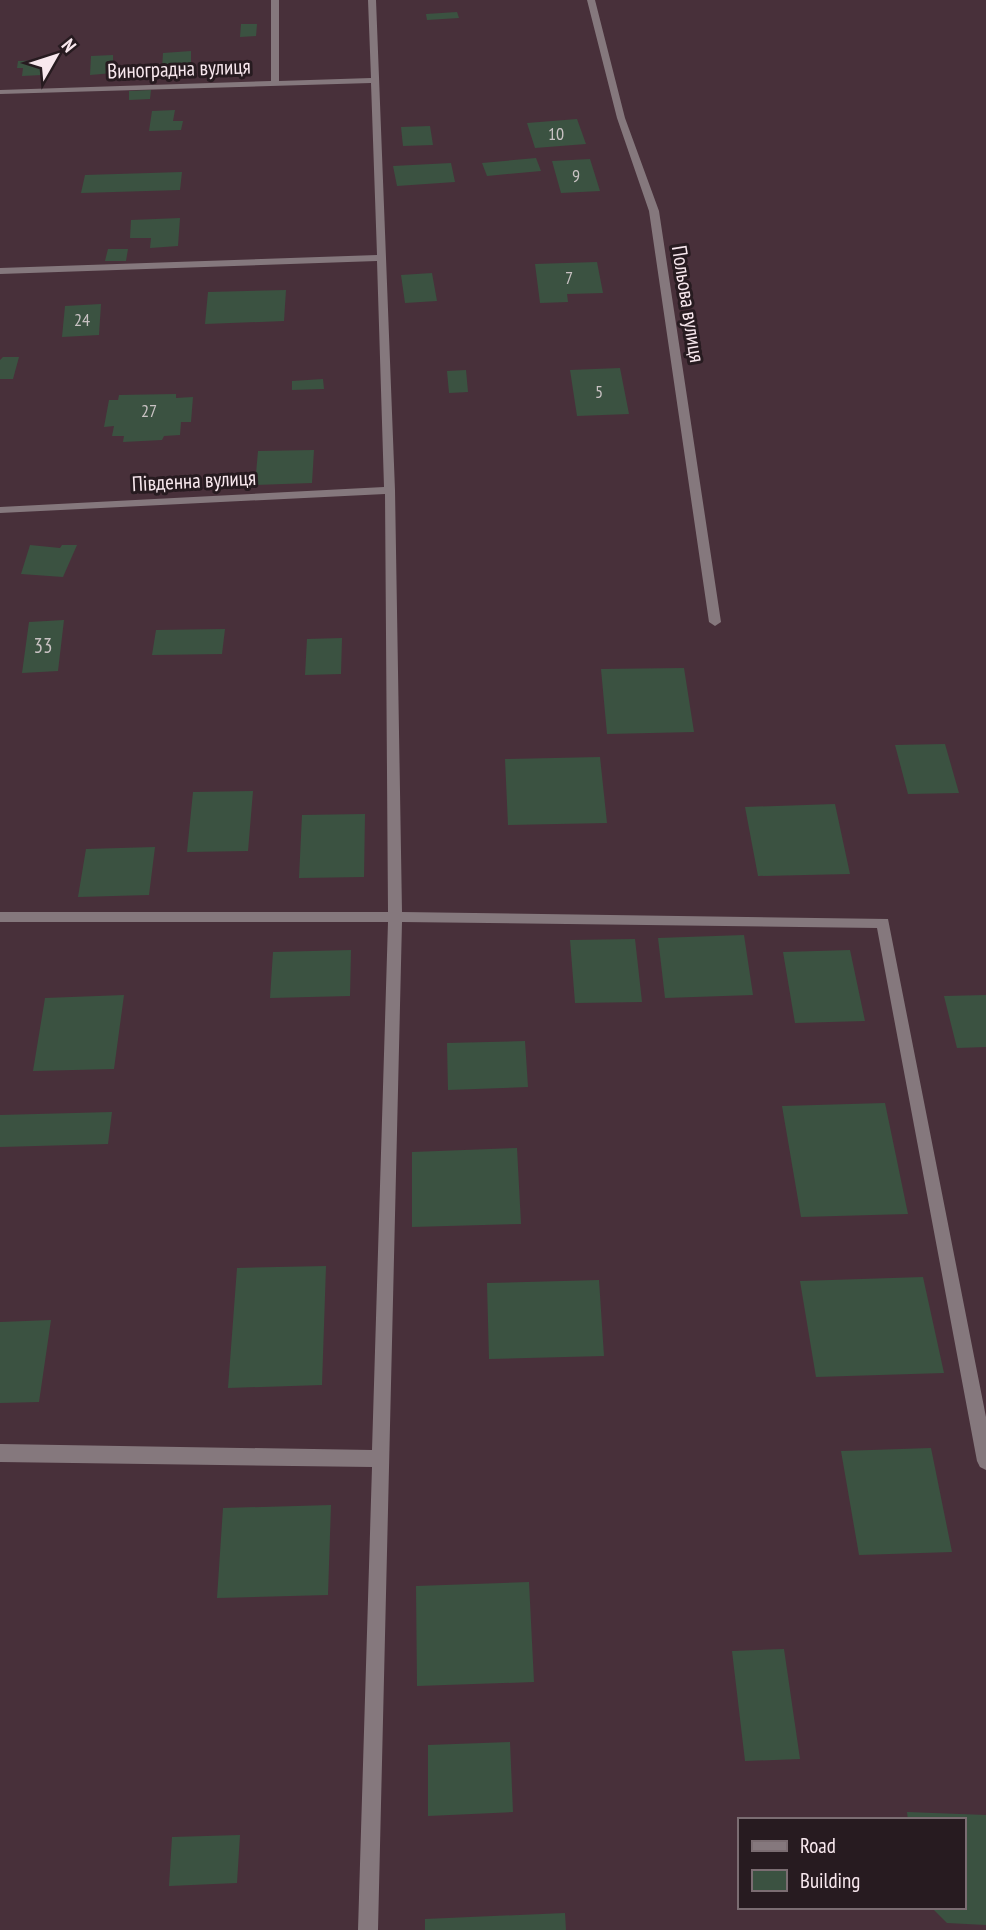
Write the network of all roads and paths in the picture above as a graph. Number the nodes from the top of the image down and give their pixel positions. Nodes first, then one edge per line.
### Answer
1 (275, 0) edge
2 (372, 0) edge
3 (591, 0) edge
4 (376, 80) junction
5 (275, 83) junction
6 (0, 92) edge
7 (383, 258) junction
8 (0, 271) edge
9 (390, 490) junction
10 (0, 510) edge
11 (715, 622) dead end
12 (0, 917) edge
13 (395, 917) junction
14 (0, 1453) edge
15 (381, 1459) junction
16 (986, 1461) edge
17 (368, 1930) edge

1 - 5 street
2 - 4 street
3 - 11 street, Польова вулиця
4 - 5 street, Виноградна вулиця
4 - 7 street
5 - 6 street, Виноградна вулиця
7 - 8 street
7 - 9 street
9 - 10 street, Південна вулиця
9 - 13 street
12 - 13 street
13 - 15 street
13 - 16 street
14 - 15 street
15 - 17 street

